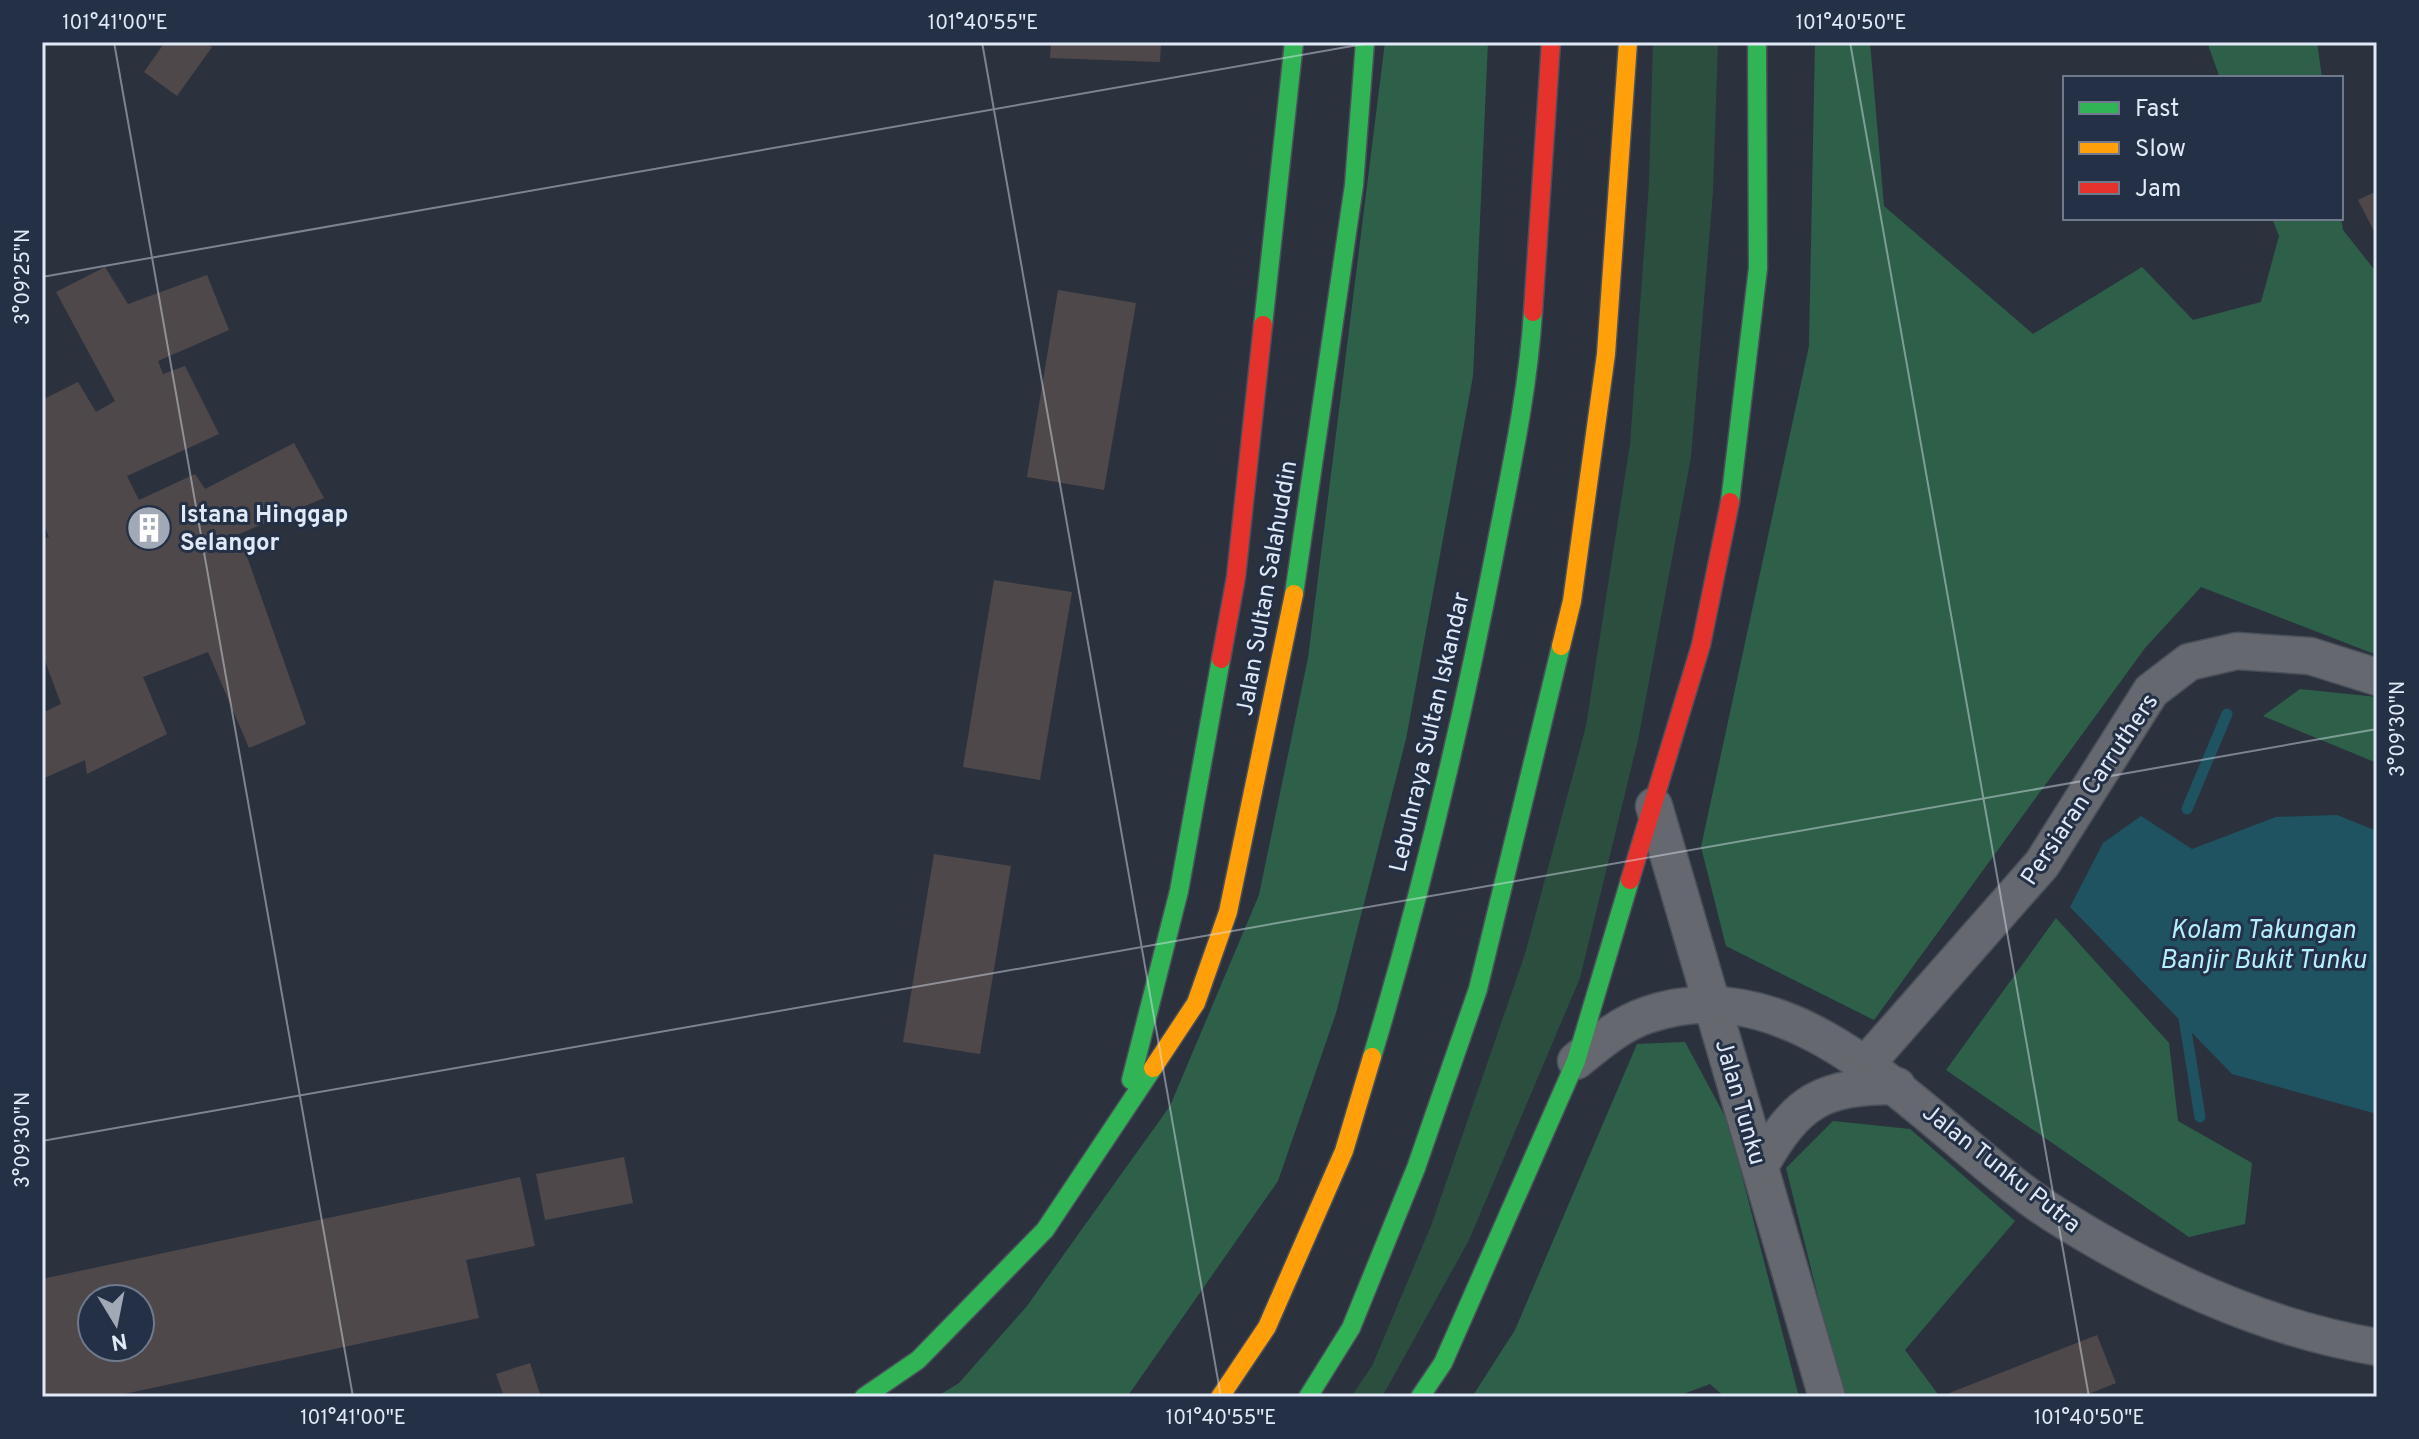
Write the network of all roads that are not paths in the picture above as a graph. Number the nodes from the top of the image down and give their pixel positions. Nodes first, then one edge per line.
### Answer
1 (1294, 42) edge
2 (1365, 42) edge
3 (1551, 42) edge
4 (1628, 42) edge
5 (1757, 42) edge
6 (2377, 677) edge
7 (1654, 806) junction
8 (1713, 1002) junction
9 (1576, 1061) junction
10 (1866, 1064) junction
11 (1897, 1086) junction
12 (1122, 1113) junction
13 (1760, 1166) junction
14 (2377, 1347) edge
15 (864, 1397) edge
16 (1220, 1397) edge
17 (1308, 1397) edge
18 (1420, 1397) edge
19 (1827, 1397) edge

1 - 12 main road, Jalan Sultan Salahuddin
2 - 12 main road, Jalan Sultan Salahuddin
3 - 16 main road, Lebuhraya Sultan Iskandar
4 - 17 main road
5 - 7 main road
6 - 10 street, Persiaran Carruthers
7 - 8 street, Jalan Tunku
7 - 9 main road
8 - 9 street, Jalan Tunku Putra
8 - 10 street, Jalan Tunku Putra
8 - 13 street, Jalan Tunku
9 - 18 main road
10 - 11 street, Jalan Tunku Putra
11 - 13 street
11 - 14 street, Jalan Tunku Putra
12 - 15 main road, Jalan Sultan Salahuddin
13 - 19 street, Jalan Tunku

